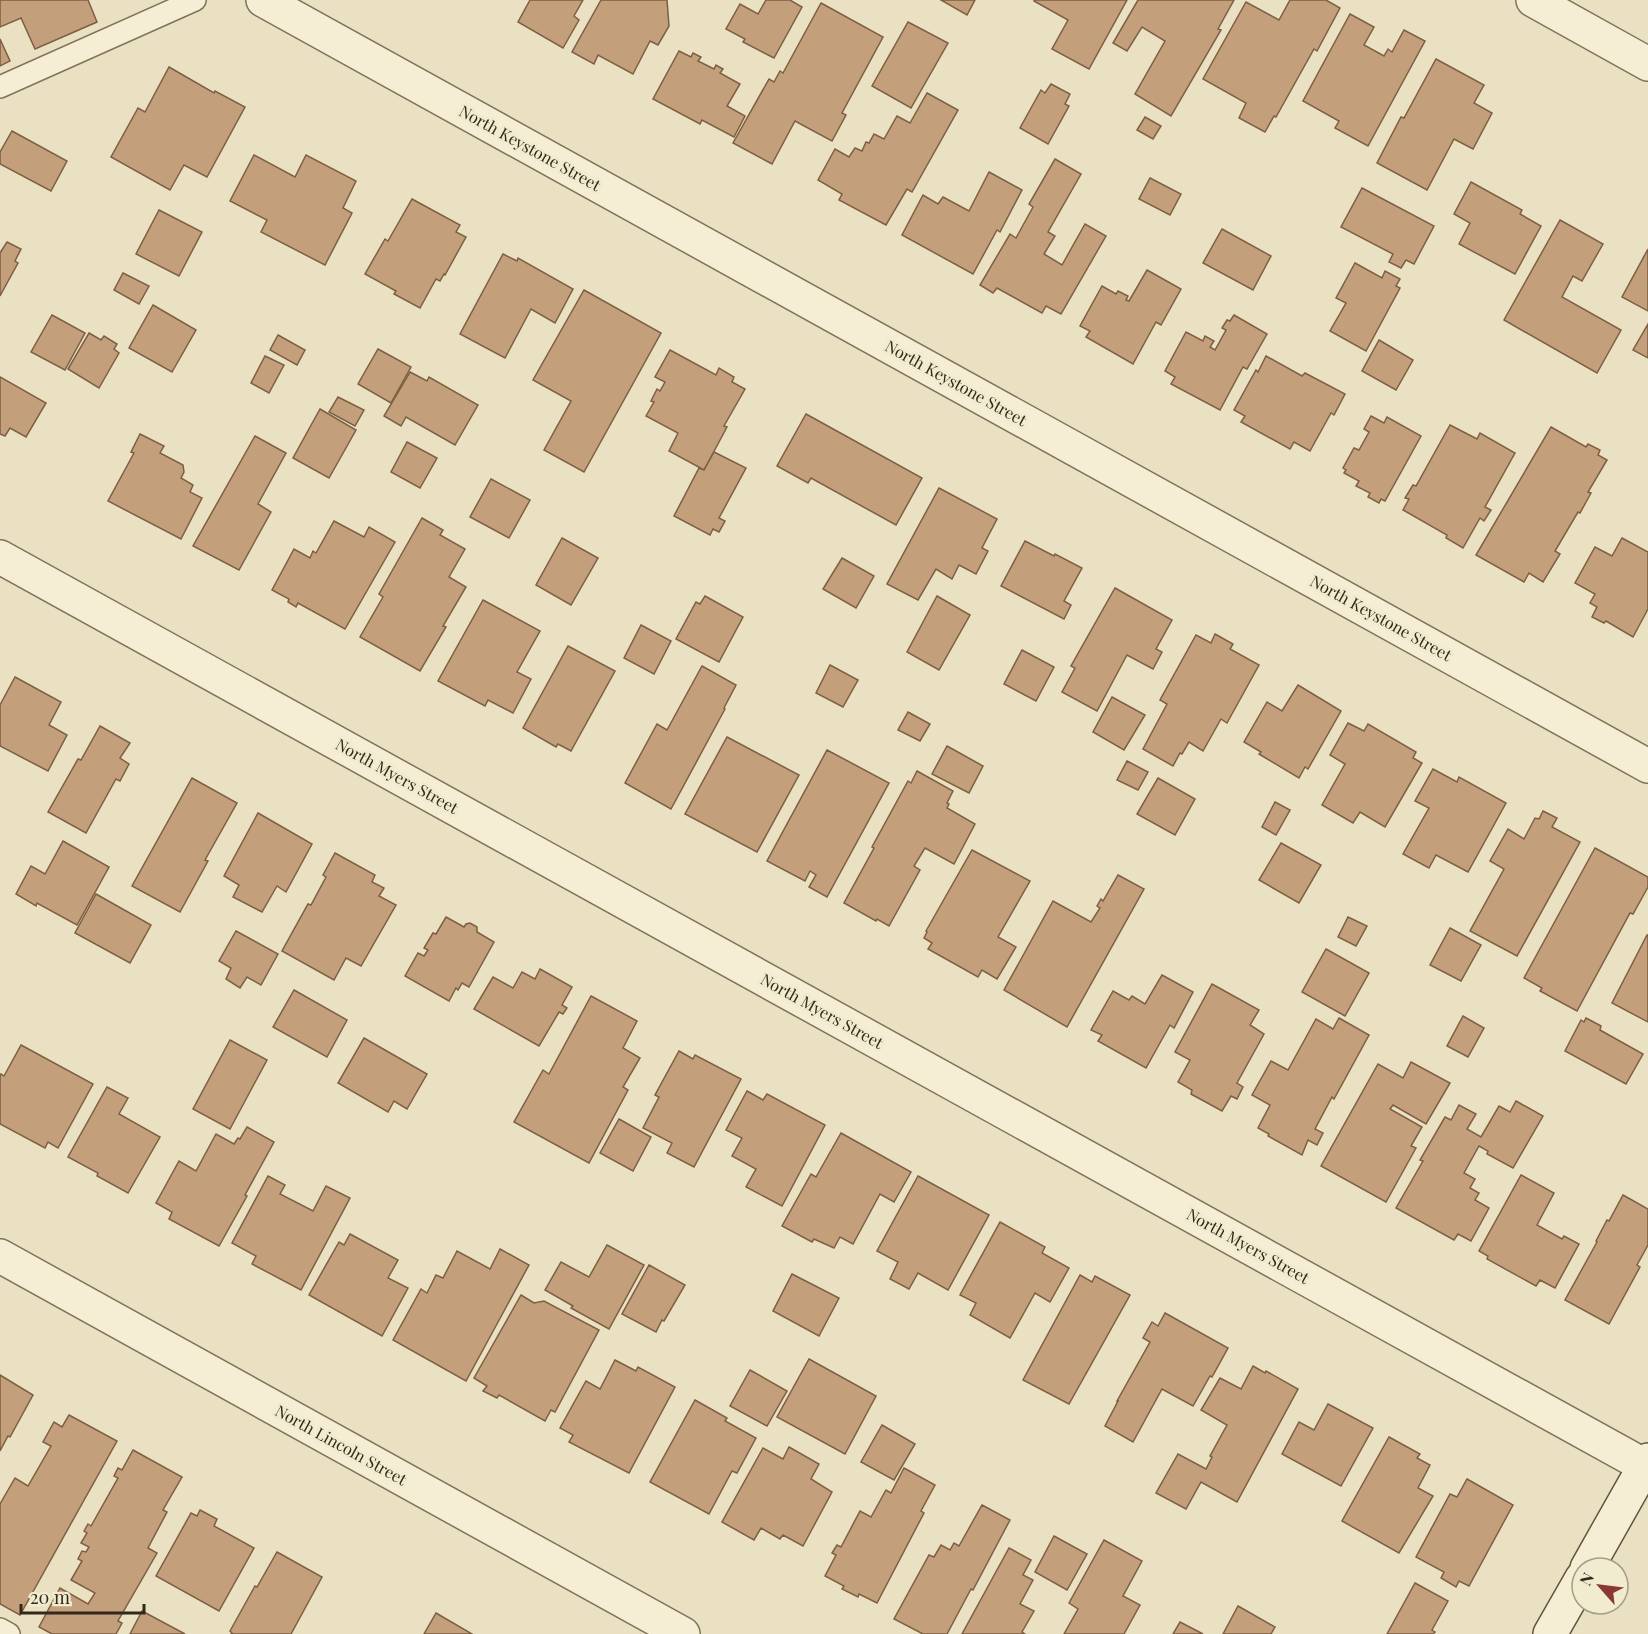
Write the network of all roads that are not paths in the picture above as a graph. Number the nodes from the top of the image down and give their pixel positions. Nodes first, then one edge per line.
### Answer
1 (195, 0) edge
2 (263, 0) edge
3 (1533, 0) edge
4 (1648, 64) edge
5 (0, 87) edge
6 (0, 557) edge
7 (1648, 766) edge
8 (0, 1256) edge
9 (1646, 1463) edge
10 (1594, 1556) edge
11 (1570, 1599) edge
12 (0, 1629) edge
13 (9, 1634) edge
14 (683, 1634) edge
15 (1550, 1634) edge

1 - 5 lane
2 - 7 street, North Keystone Street
3 - 4 street
6 - 9 street, North Myers Street
8 - 14 street, North Lincoln Street
9 - 10 street
11 - 15 street
12 - 13 lane

